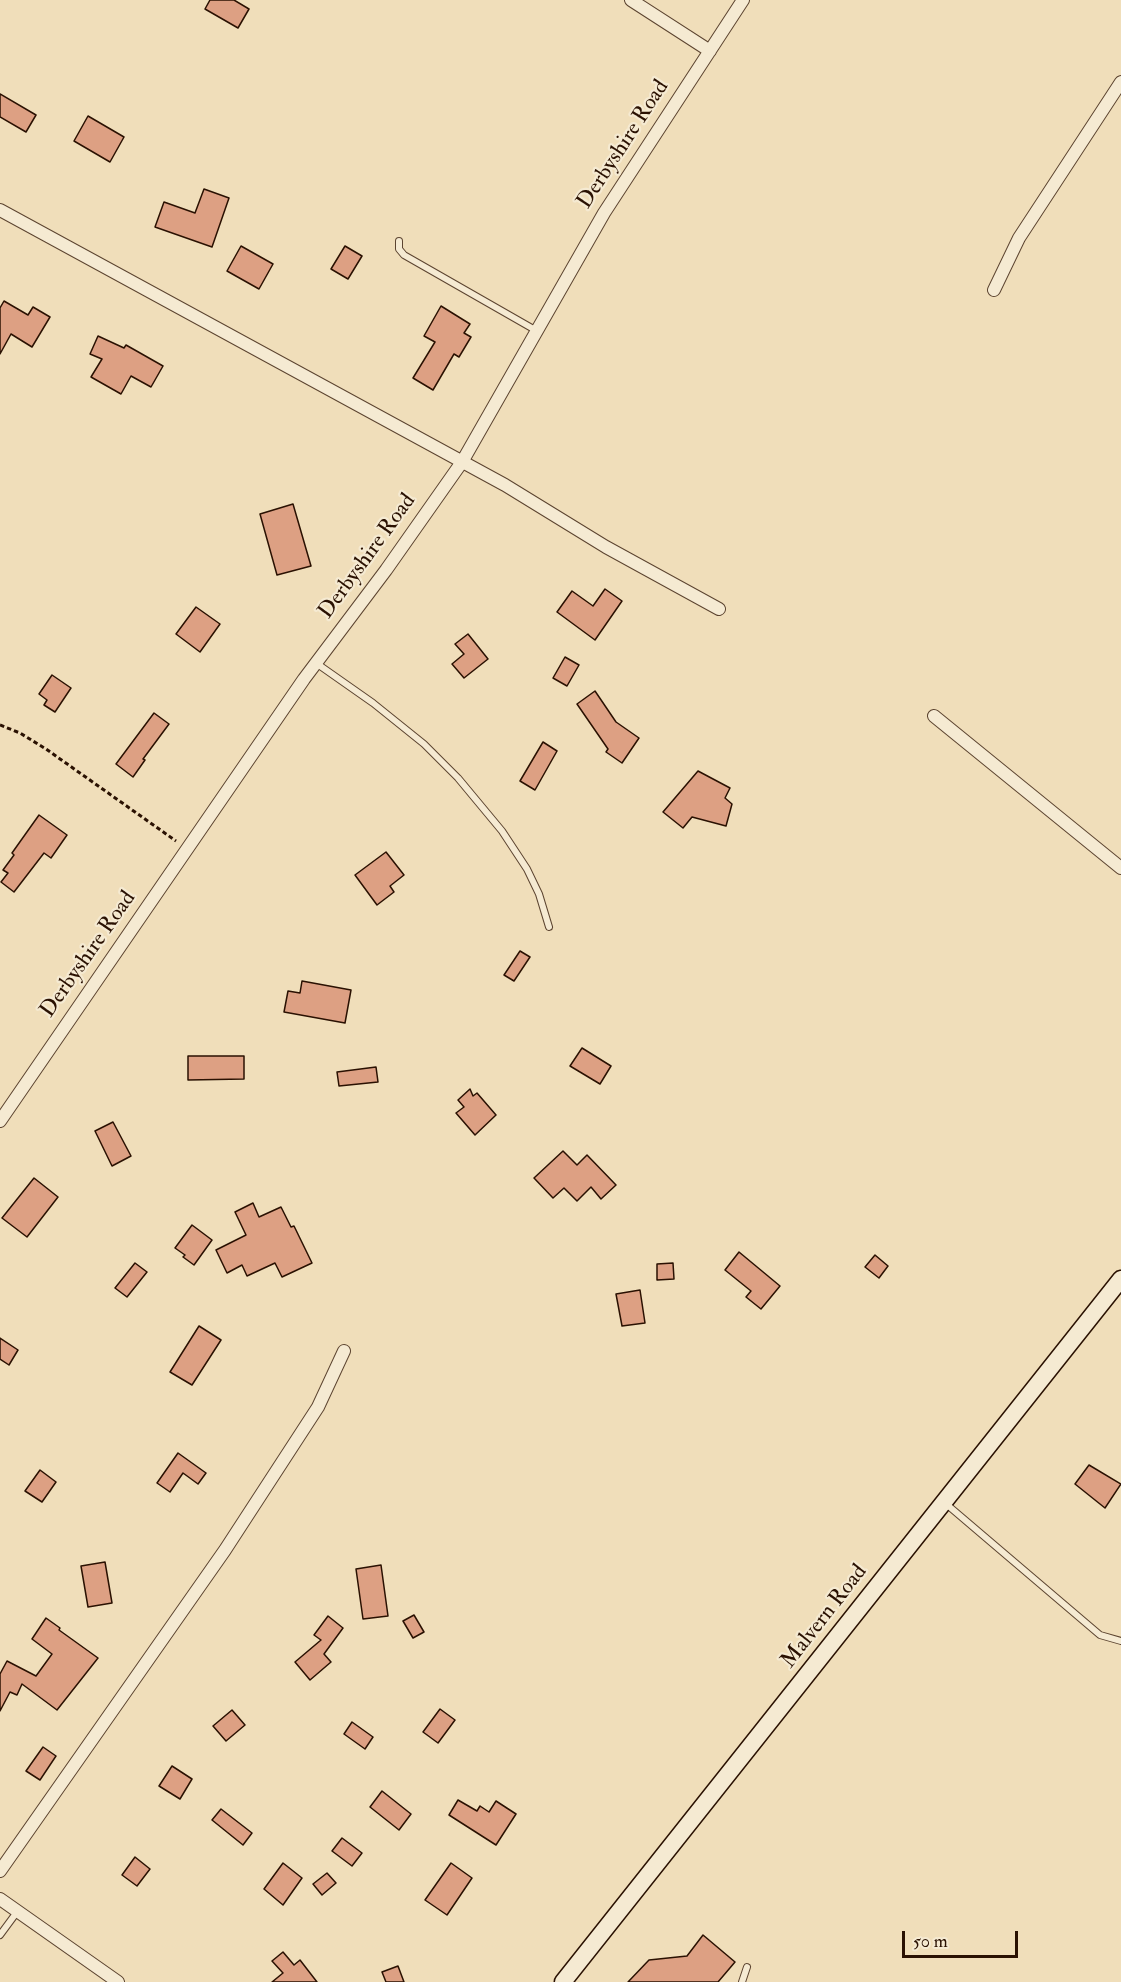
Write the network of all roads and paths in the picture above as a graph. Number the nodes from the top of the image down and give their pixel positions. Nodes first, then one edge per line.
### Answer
1 (631, 0) edge
2 (743, 0) edge
3 (710, 51) junction
4 (1121, 82) edge
5 (0, 210) edge
6 (399, 242) dead end
7 (994, 290) dead end
8 (537, 331) junction
9 (462, 462) junction
10 (719, 609) dead end
11 (316, 663) junction
12 (934, 716) dead end
13 (0, 725) edge
14 (187, 850) junction
15 (1121, 868) edge
16 (549, 927) dead end
17 (0, 1121) edge
18 (1121, 1279) edge
19 (344, 1351) dead end
20 (944, 1503) junction
21 (1121, 1641) edge
22 (0, 1871) edge
23 (0, 1899) edge
24 (17, 1912) junction
25 (0, 1935) edge
26 (747, 1967) dead end
27 (118, 1982) edge
28 (563, 1982) edge
29 (742, 1982) edge

1 - 3 street
2 - 3 street, Derbyshire Road
3 - 8 street, Derbyshire Road
4 - 7 street
5 - 9 street
6 - 8 lane
8 - 9 street, Derbyshire Road
9 - 10 street
9 - 11 street, Derbyshire Road
11 - 14 street, Derbyshire Road
11 - 16 lane
12 - 15 street
13 - 14 path
14 - 17 street, Derbyshire Road
18 - 20 main road, Malvern Road
19 - 22 street
20 - 21 lane
20 - 28 main road, Malvern Road
23 - 24 street
24 - 25 lane
24 - 27 street
26 - 29 lane

